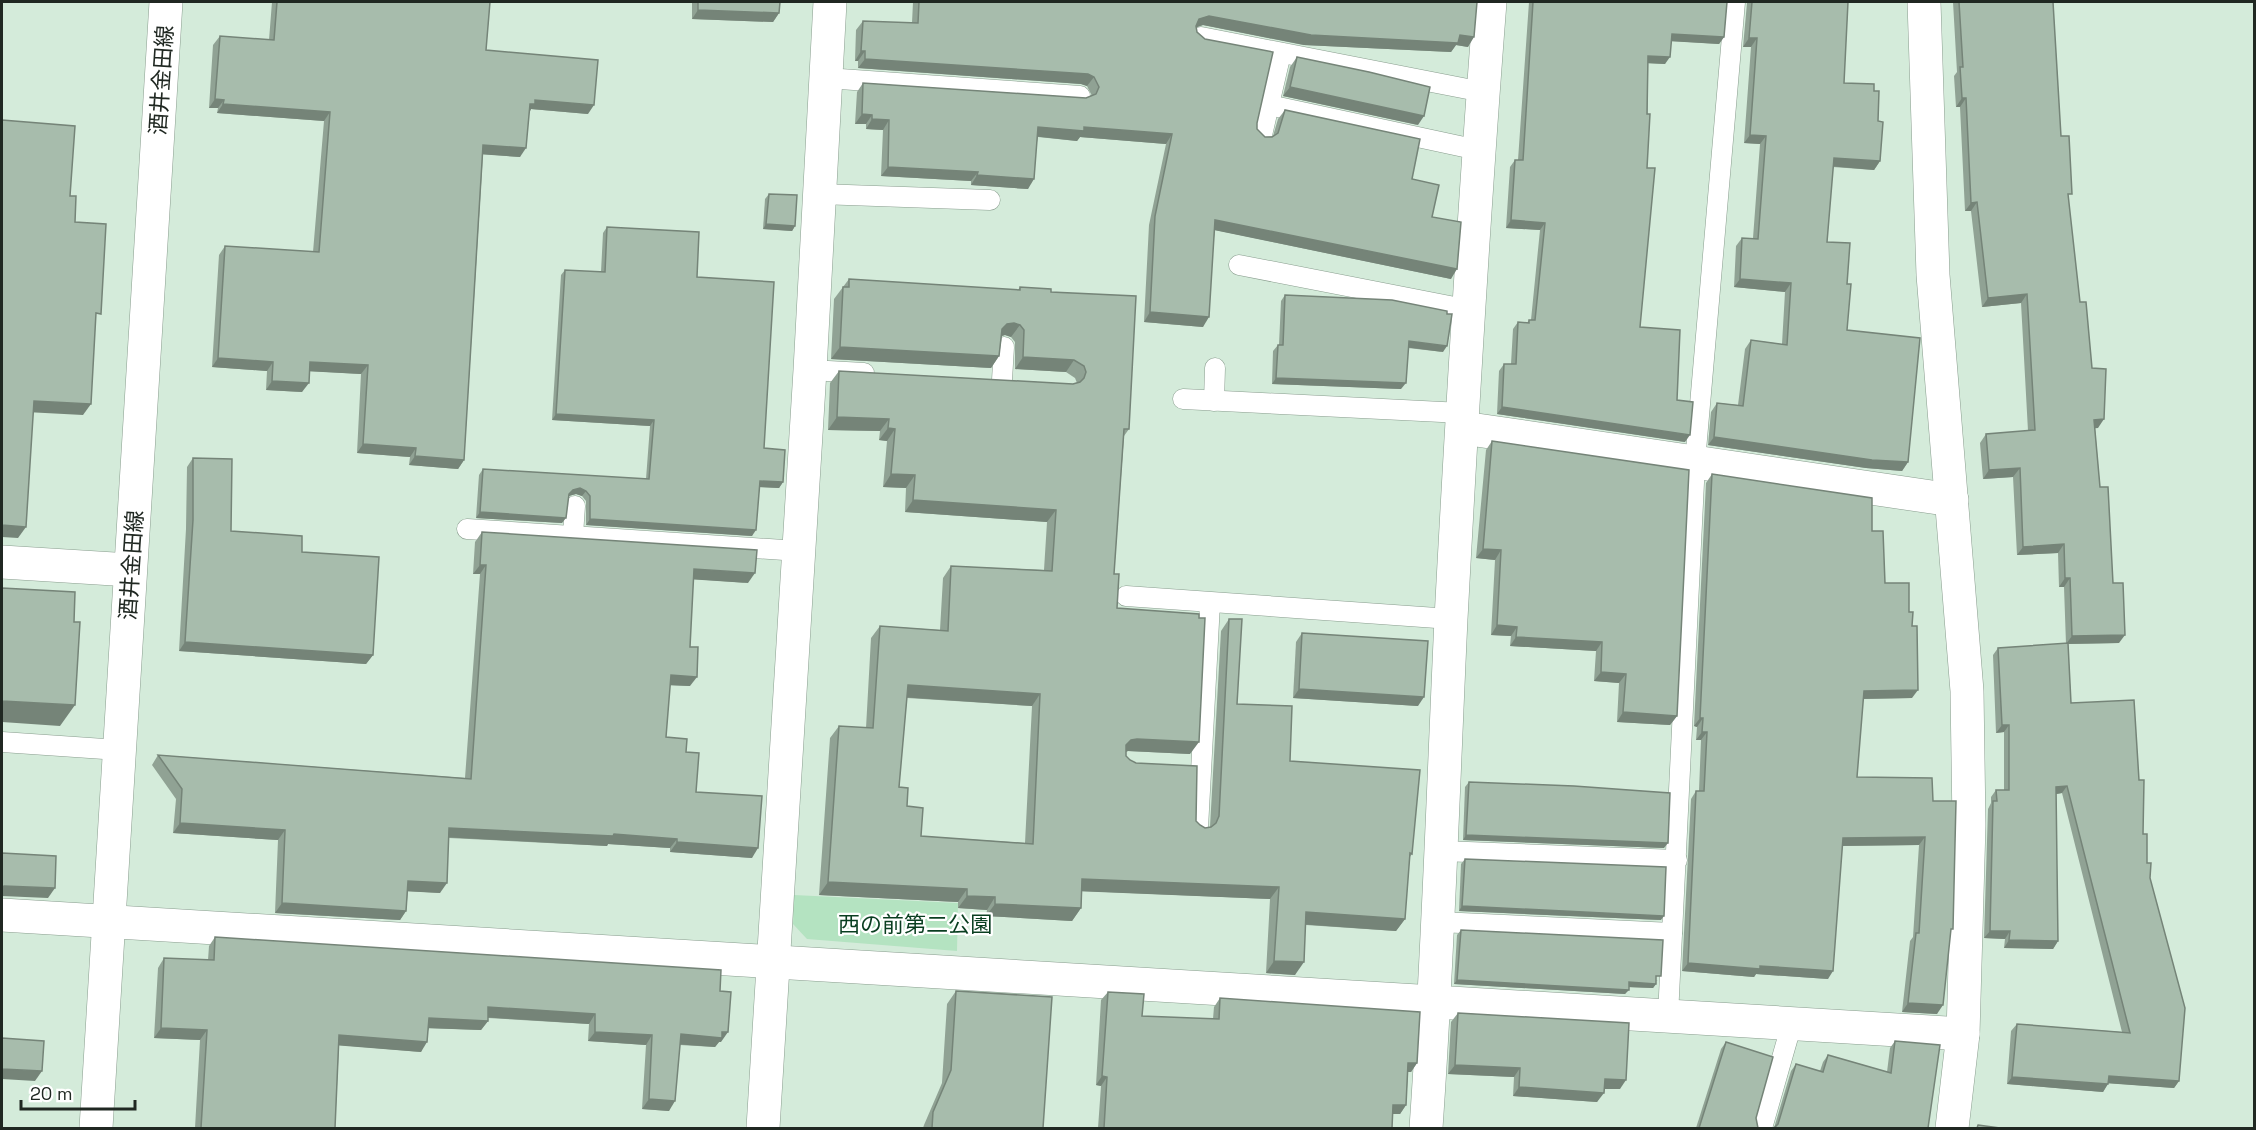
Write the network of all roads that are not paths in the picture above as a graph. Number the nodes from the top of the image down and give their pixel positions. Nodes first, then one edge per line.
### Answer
1 (166, 2) edge
2 (830, 2) edge
3 (1490, 2) edge
4 (1735, 2) edge
5 (1924, 2) edge
6 (1201, 37) edge
7 (1281, 53) junction
8 (826, 78) junction
9 (1483, 92) junction
10 (1080, 96) edge
11 (1269, 105) junction
12 (1262, 135) edge
13 (1478, 150) junction
14 (819, 194) junction
15 (990, 200) dead end
16 (1239, 265) dead end
17 (1470, 310) junction
18 (1004, 347) edge
19 (1215, 368) dead end
20 (810, 370) junction
21 (878, 374) edge
22 (980, 379) edge
23 (1002, 380) junction
24 (1023, 381) edge
25 (1183, 399) dead end
26 (1214, 401) junction
27 (1463, 420) junction
28 (1695, 462) junction
29 (1952, 500) junction
30 (575, 506) dead end
31 (467, 529) dead end
32 (573, 535) junction
33 (799, 551) junction
34 (2, 562) edge
35 (130, 570) junction
36 (1126, 596) dead end
37 (1210, 603) junction
38 (1451, 619) junction
39 (2, 742) edge
40 (119, 750) junction
41 (1180, 766) edge
42 (1201, 767) junction
43 (1198, 828) edge
44 (1442, 851) junction
45 (1677, 860) junction
46 (2, 915) edge
47 (108, 922) junction
48 (1438, 922) junction
49 (1672, 933) junction
50 (773, 962) junction
51 (1435, 1002) junction
52 (1668, 1016) junction
53 (1792, 1023) junction
54 (1963, 1034) junction
55 (96, 1128) edge
56 (763, 1128) edge
57 (1426, 1128) edge
58 (1762, 1128) edge
59 (1952, 1128) edge

1 - 35 street, 酒井金田線
2 - 8 street
3 - 9 street
4 - 28 lane
5 - 29 street
6 - 7 lane
7 - 9 lane
7 - 11 lane
8 - 10 lane
8 - 14 street
9 - 13 street
11 - 12 lane
11 - 13 lane
13 - 17 street
14 - 15 lane
14 - 20 street
16 - 17 lane
17 - 27 street
18 - 23 lane
19 - 26 lane
20 - 21 lane
20 - 33 street
22 - 23 lane
23 - 24 lane
25 - 26 lane
26 - 27 lane
27 - 28 street
27 - 38 street
28 - 29 street
28 - 45 lane
29 - 54 street
30 - 32 lane
31 - 32 lane
32 - 33 lane
33 - 50 street
34 - 35 street
35 - 40 street, 酒井金田線
36 - 37 lane
37 - 38 lane
37 - 42 lane
38 - 44 street
39 - 40 lane
40 - 47 street, 酒井金田線
41 - 42 lane
42 - 43 lane
44 - 45 lane
44 - 48 street
45 - 49 lane
46 - 47 street
47 - 50 street
47 - 55 street, 酒井金田線
48 - 49 lane
48 - 51 street
49 - 52 lane
50 - 51 street
50 - 56 street
51 - 52 street
51 - 57 street
52 - 53 street
53 - 54 street
53 - 58 lane
54 - 59 street

